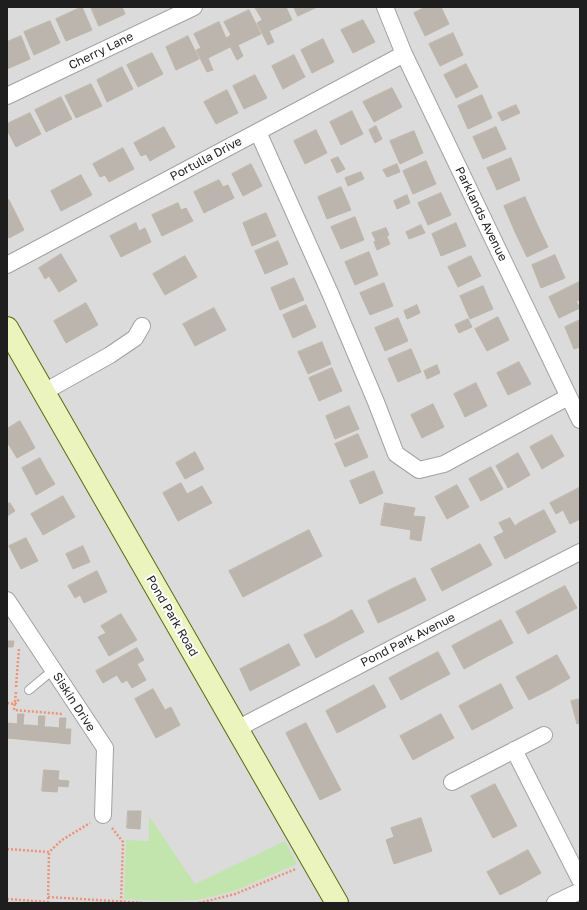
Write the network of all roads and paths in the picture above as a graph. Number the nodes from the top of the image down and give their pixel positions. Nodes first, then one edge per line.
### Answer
1 (194, 7) edge
2 (385, 7) edge
3 (404, 54) junction
4 (7, 96) edge
5 (258, 132) junction
6 (7, 265) edge
7 (142, 326) dead end
8 (7, 328) edge
9 (44, 392) junction
10 (568, 396) junction
11 (580, 420) edge
12 (580, 552) edge
13 (7, 600) edge
14 (53, 670) junction
15 (29, 690) dead end
16 (238, 731) junction
17 (544, 736) dead end
18 (514, 750) junction
19 (452, 782) dead end
20 (103, 815) junction
21 (7, 850) edge
22 (50, 852) junction
23 (313, 862) junction
24 (580, 880) edge
25 (580, 892) edge
26 (48, 897) junction
27 (7, 898) edge
28 (121, 902) junction
29 (144, 903) edge
30 (200, 903) edge
31 (337, 903) edge
32 (554, 903) edge

1 - 4 street, Cherry Lane
2 - 3 street, Parklands Avenue
3 - 5 street, Portulla Drive
3 - 10 street, Parklands Avenue
5 - 6 street, Portulla Drive
5 - 10 street
7 - 9 street
8 - 9 main road, Pond Park Road
9 - 16 main road, Pond Park Road
10 - 11 street, Parklands Avenue
12 - 16 street, Pond Park Avenue
13 - 14 street, Siskin Drive
14 - 15 lane
14 - 20 street, Siskin Drive
16 - 23 main road, Pond Park Road
17 - 18 street
18 - 19 street
18 - 24 street
20 - 22 path
20 - 28 path
21 - 22 path
22 - 26 path
23 - 30 path
23 - 31 main road, Pond Park Road
25 - 32 street
26 - 27 path
26 - 28 path
28 - 29 path

